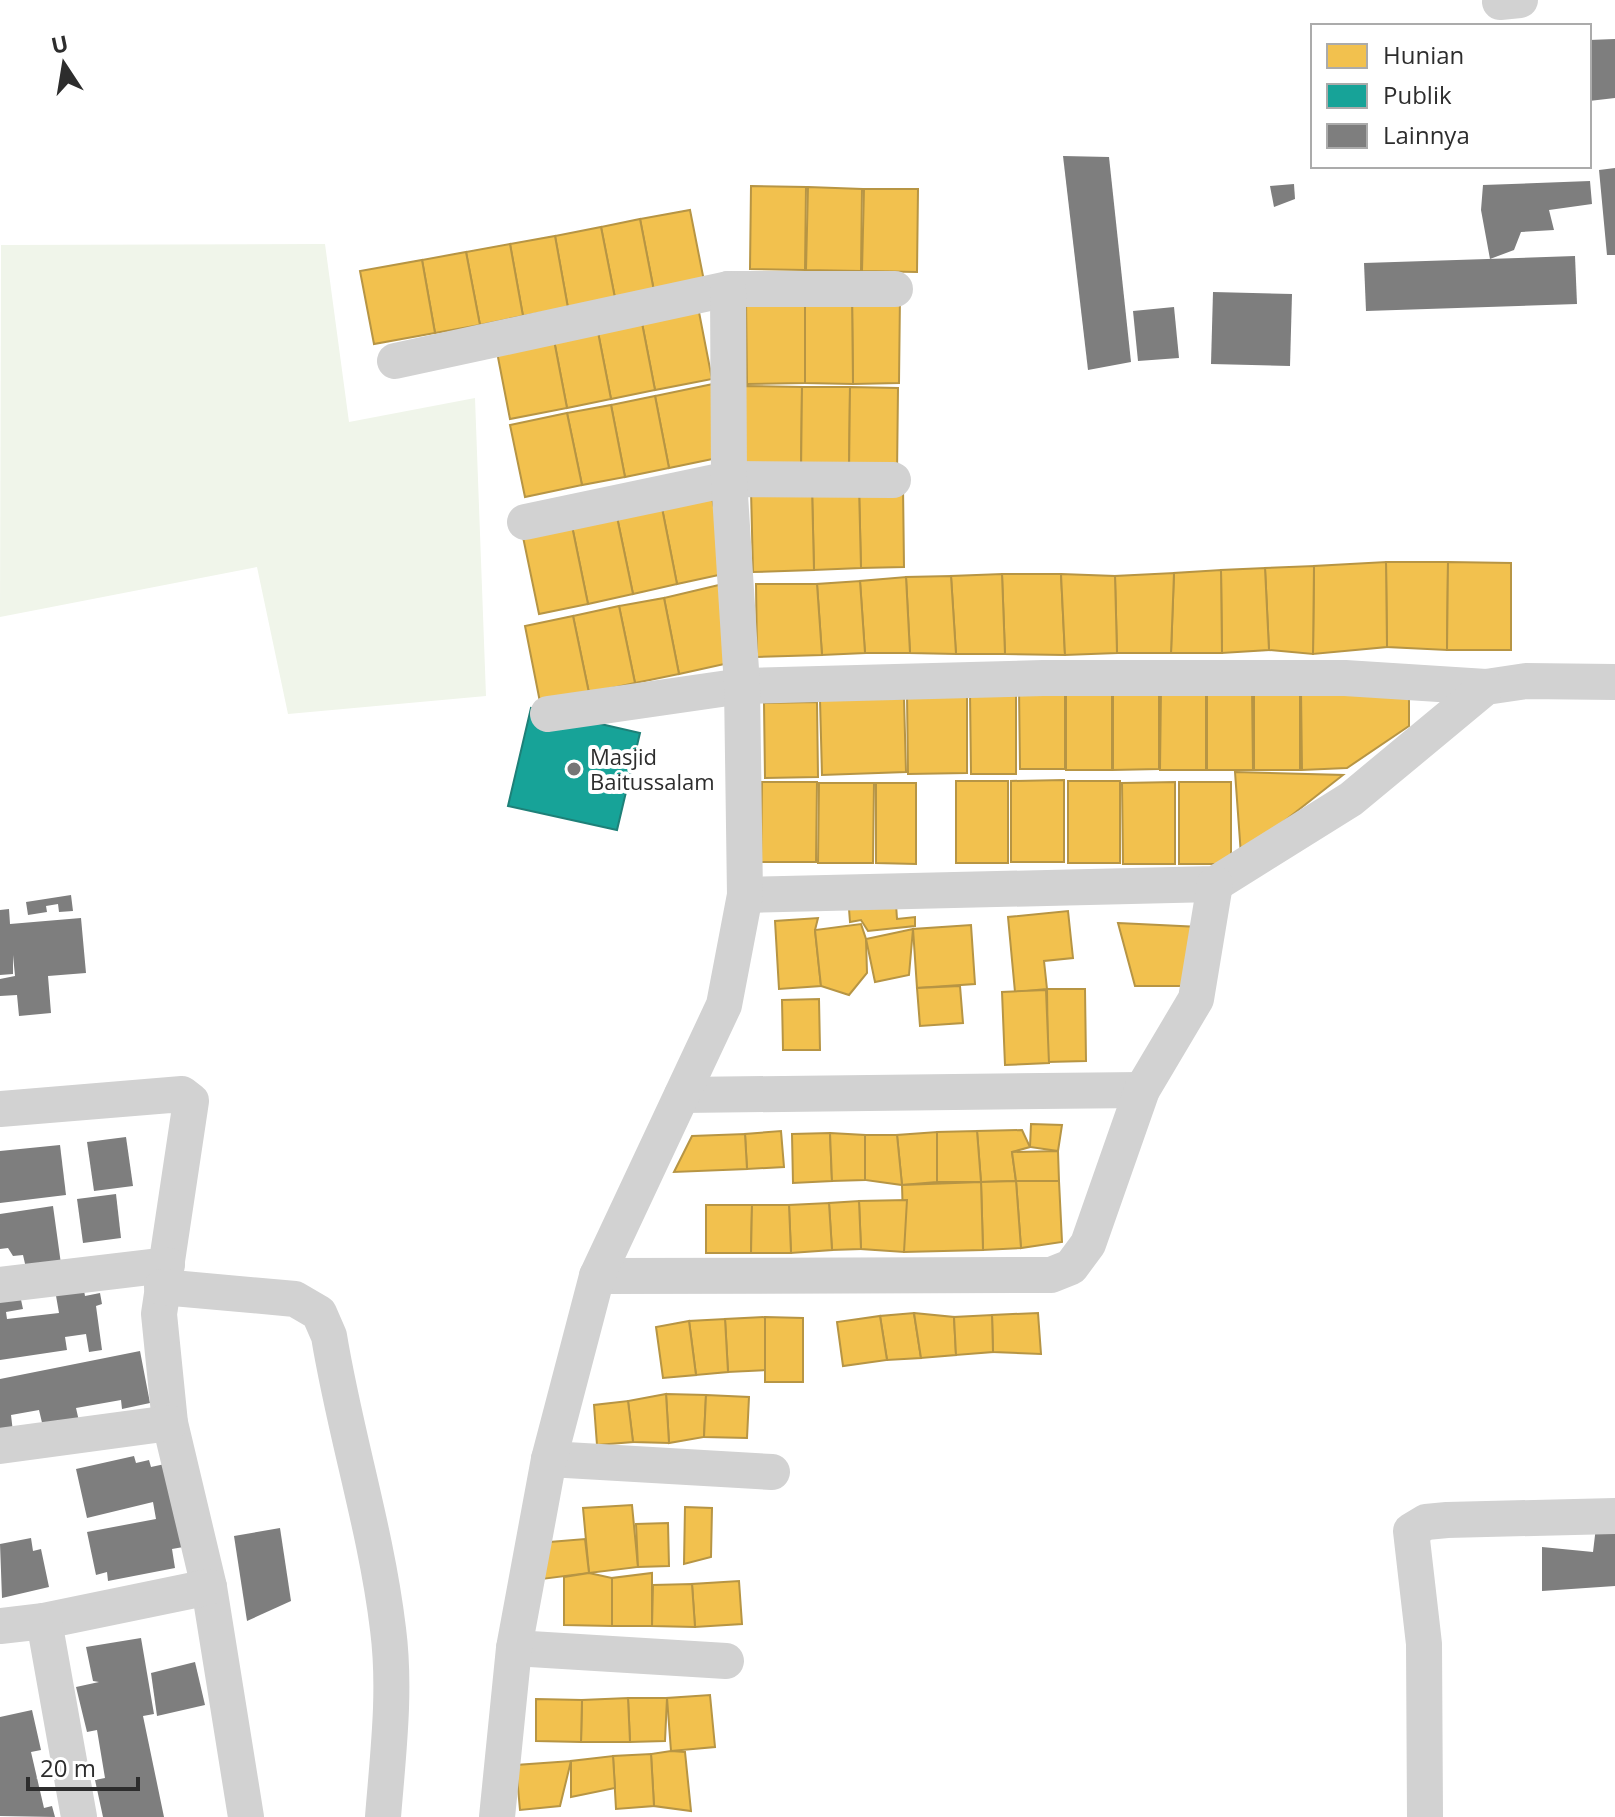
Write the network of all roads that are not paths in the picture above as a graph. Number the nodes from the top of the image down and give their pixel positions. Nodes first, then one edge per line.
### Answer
1 (728, 289) junction
2 (895, 289) dead end
3 (395, 361) dead end
4 (729, 479) junction
5 (893, 480) dead end
6 (525, 522) dead end
7 (1615, 682) edge
8 (742, 686) junction
9 (1486, 687) junction
10 (548, 714) dead end
11 (1215, 884) junction
12 (745, 895) junction
13 (1142, 1090) junction
14 (682, 1095) junction
15 (0, 1109) edge
16 (164, 1276) junction
17 (597, 1276) junction
18 (0, 1285) edge
19 (170, 1423) junction
20 (0, 1446) edge
21 (549, 1459) junction
22 (772, 1472) dead end
23 (1615, 1516) edge
24 (209, 1587) junction
25 (44, 1621) junction
26 (0, 1626) edge
27 (514, 1648) junction
28 (726, 1661) dead end
29 (79, 1817) edge
30 (246, 1817) edge
31 (383, 1817) edge
32 (497, 1817) edge
33 (1425, 1817) edge

1 - 2 street
1 - 3 street
1 - 4 street
4 - 5 street
4 - 6 street
4 - 8 street
7 - 9 street
8 - 9 street
8 - 10 street
8 - 12 street
9 - 11 street
11 - 12 street
11 - 13 street
12 - 14 street
13 - 14 street
13 - 17 street
14 - 17 street
15 - 16 street
16 - 18 street
16 - 19 street
16 - 31 street
17 - 21 street
19 - 20 street
19 - 24 street
21 - 22 street
21 - 27 street
23 - 33 street
24 - 25 street
24 - 30 street
25 - 26 street
25 - 29 street
27 - 28 street
27 - 32 street

